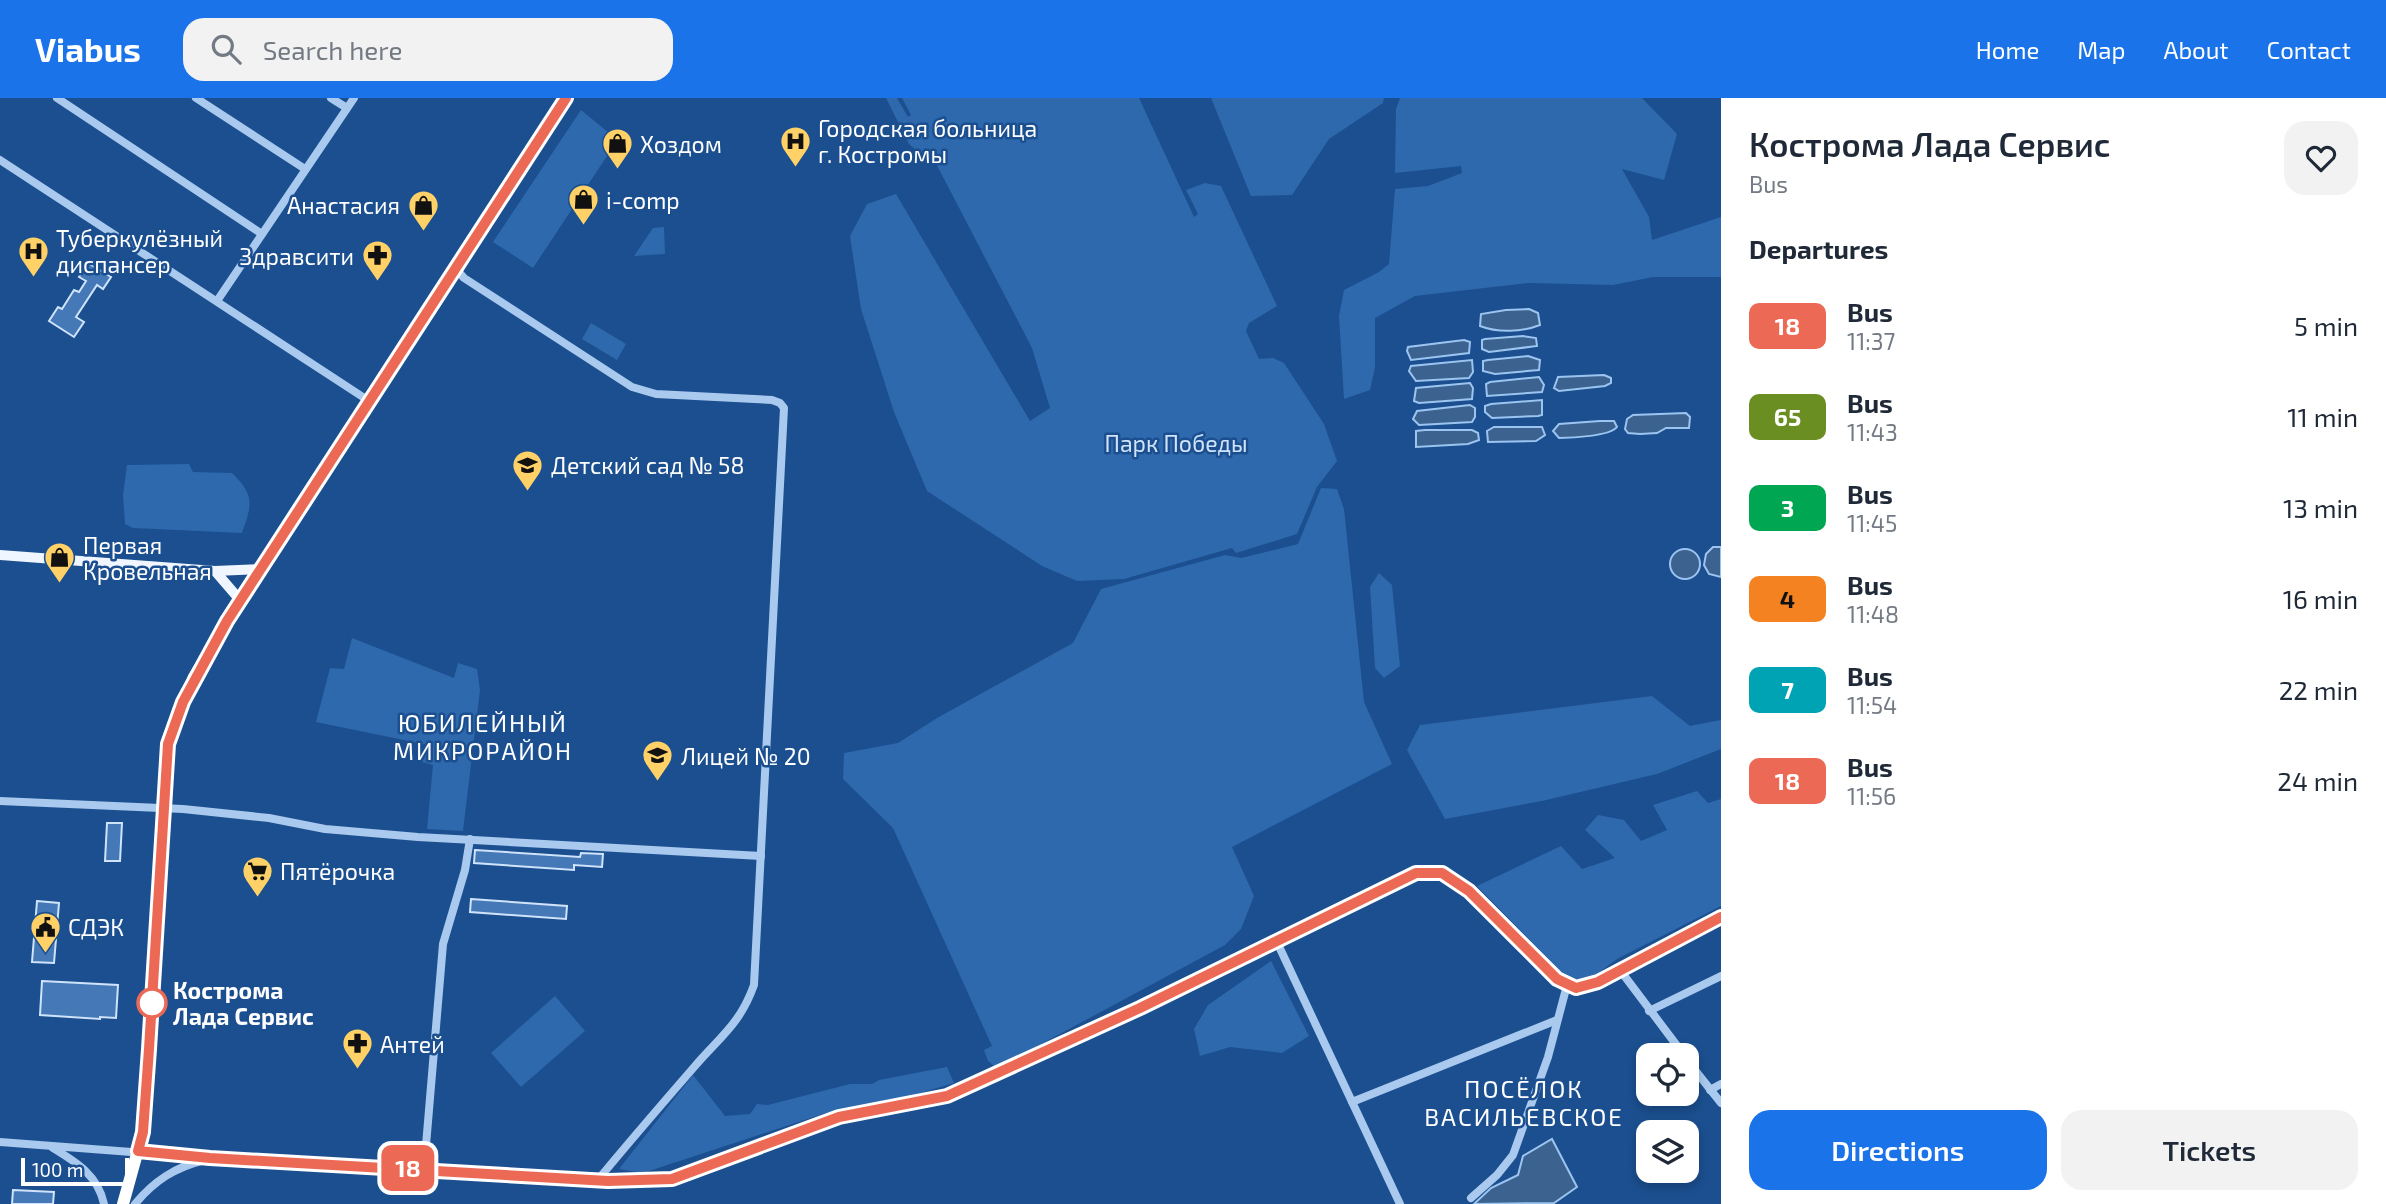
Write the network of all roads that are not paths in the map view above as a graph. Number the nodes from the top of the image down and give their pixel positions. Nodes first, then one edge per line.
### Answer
1 (57, 98) edge
2 (196, 98) edge
3 (331, 98) edge
4 (354, 98) edge
5 (566, 98) edge
6 (347, 108) junction
7 (0, 160) edge
8 (305, 169) junction
9 (262, 234) junction
10 (455, 268) junction
11 (217, 301) junction
12 (369, 401) junction
13 (0, 555) edge
14 (260, 569) junction
15 (215, 571) junction
16 (240, 600) junction
17 (0, 800) edge
18 (163, 809) junction
19 (470, 839) junction
20 (761, 856) junction
21 (1721, 917) edge
22 (1276, 940) junction
23 (1620, 970) junction
24 (1721, 976) edge
25 (1567, 985) junction
26 (1649, 1011) junction
27 (1557, 1020) junction
28 (1674, 1043) edge
29 (1699, 1076) edge
30 (1721, 1084) edge
31 (1710, 1090) junction
32 (1352, 1102) junction
33 (1721, 1103) edge
34 (0, 1142) edge
35 (50, 1146) junction
36 (138, 1151) junction
37 (210, 1158) junction
38 (424, 1169) junction
39 (597, 1181) junction
40 (1471, 1198) dead end
41 (104, 1204) edge
42 (123, 1204) edge
43 (135, 1204) edge
44 (1400, 1204) edge

1 - 9 street
2 - 8 street
3 - 6 street
4 - 6 street
5 - 10 highway
6 - 8 street
7 - 11 street
8 - 9 street
9 - 11 street
10 - 12 highway
10 - 20 street
11 - 12 street
12 - 14 highway
13 - 15 main road
14 - 15 main road
14 - 16 highway
15 - 16 main road
16 - 18 highway
17 - 18 street
18 - 19 street
18 - 36 highway
19 - 20 street
19 - 38 street
20 - 39 street
21 - 23 street
22 - 25 street
22 - 32 street
22 - 39 street
23 - 25 street
23 - 26 street
24 - 26 street
25 - 27 street
26 - 28 street
27 - 32 street
27 - 40 street
29 - 31 street
30 - 31 street
31 - 33 street
32 - 44 street
34 - 35 street
35 - 36 street
35 - 41 street
36 - 37 street
36 - 42 highway
37 - 38 street
37 - 43 street
38 - 39 street

